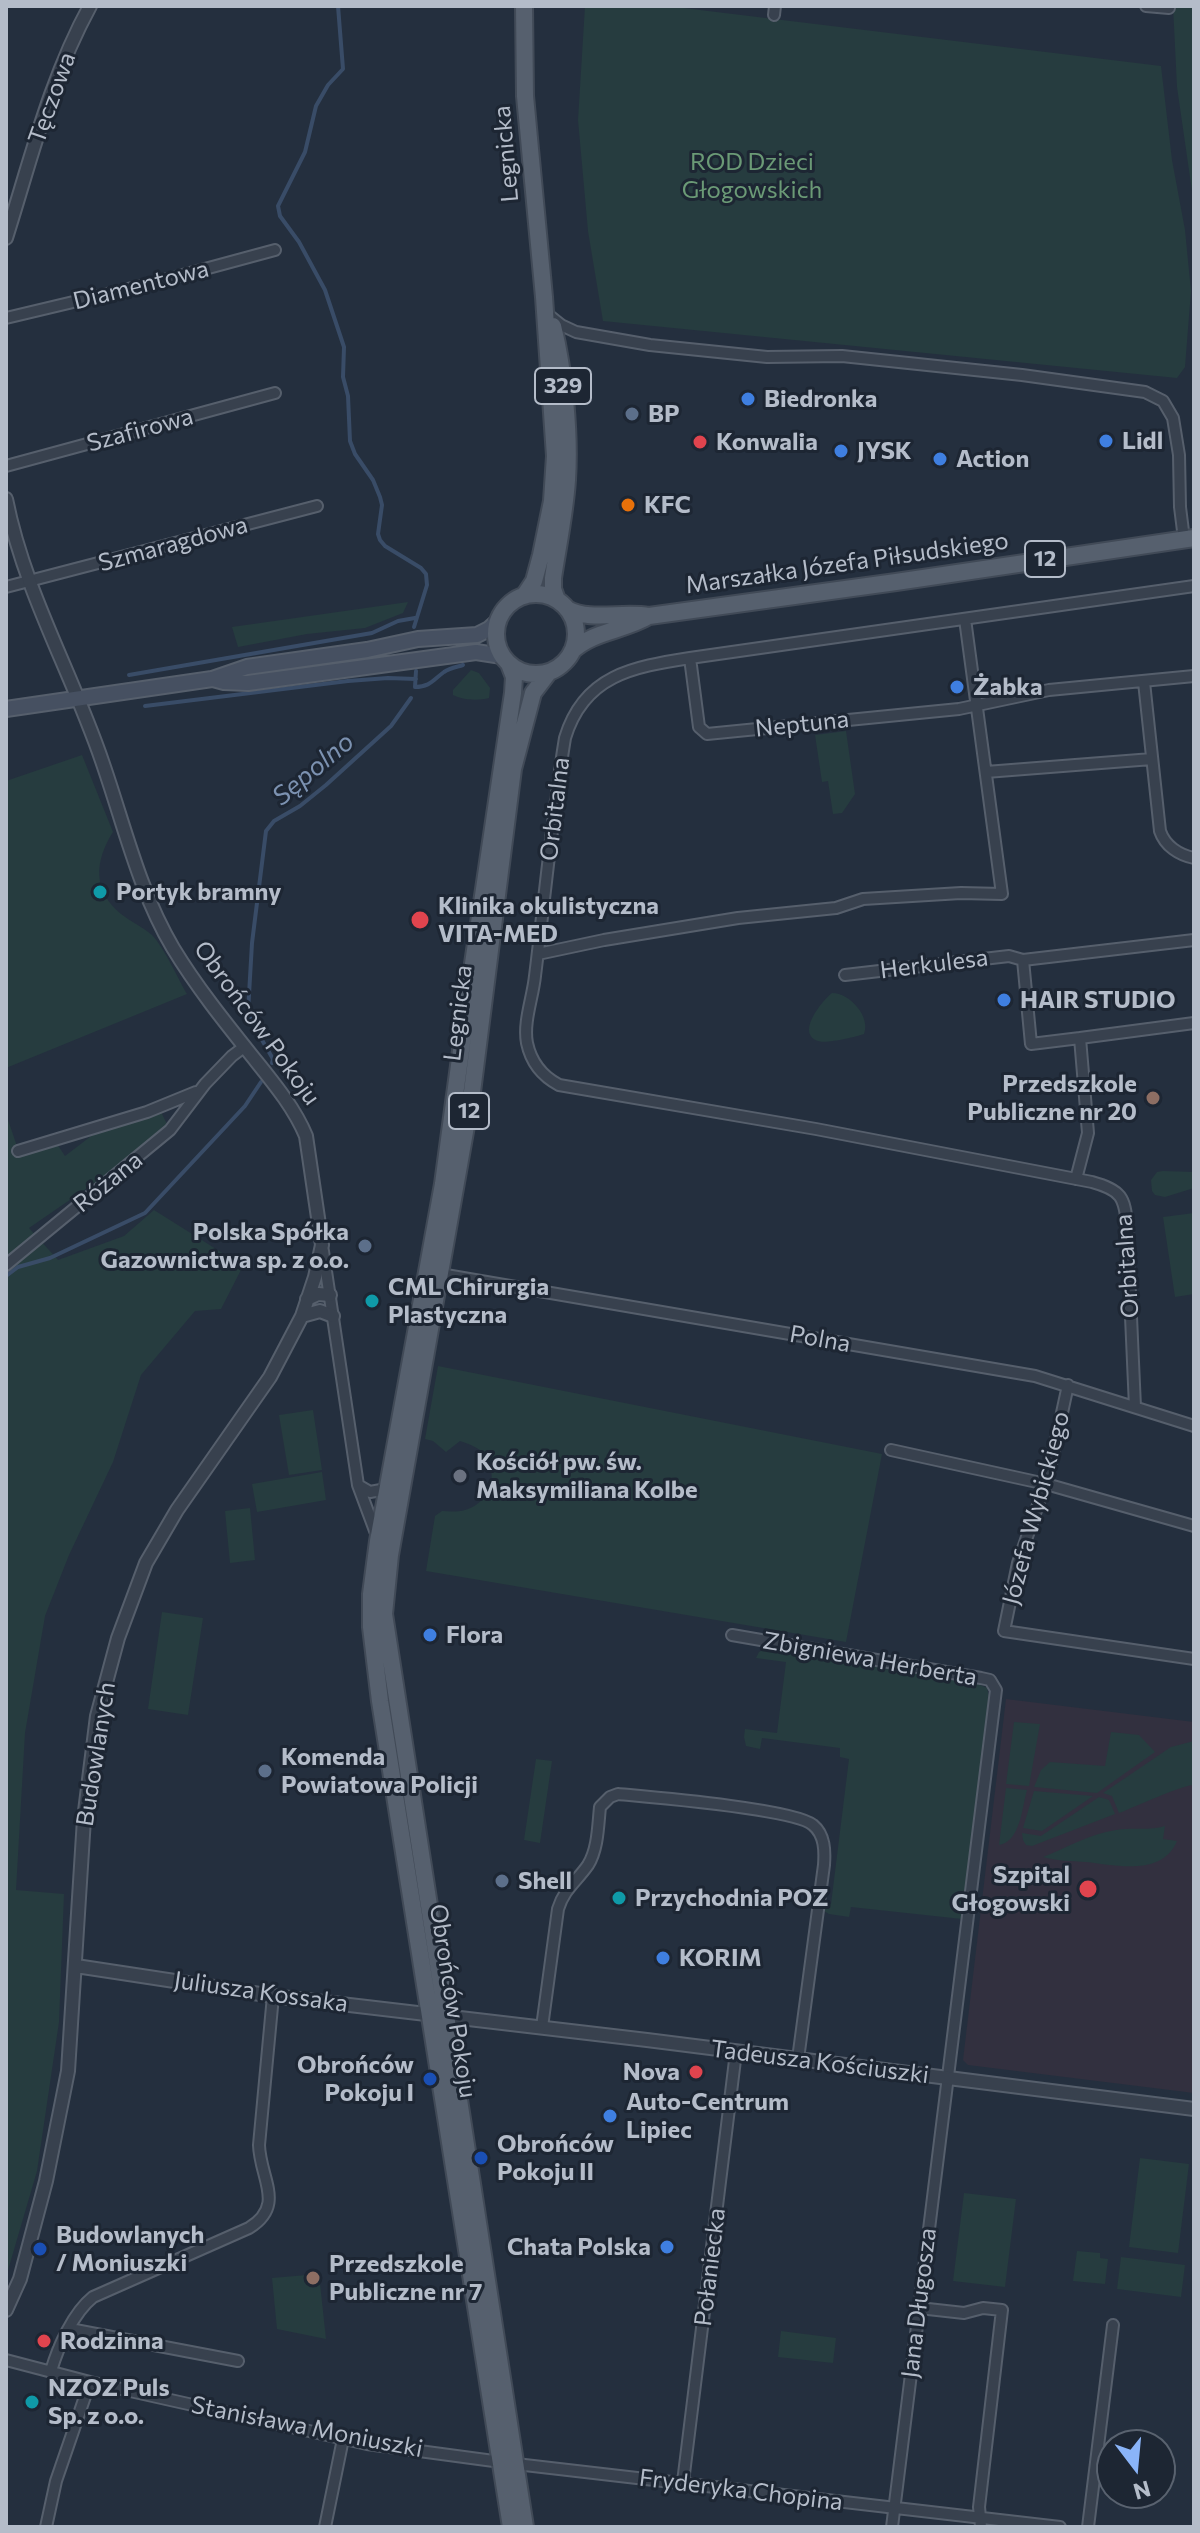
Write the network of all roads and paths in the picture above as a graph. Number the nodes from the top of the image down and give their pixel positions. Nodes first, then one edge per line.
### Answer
1 (90, 6) edge
2 (524, 6) edge
3 (1146, 6) edge
4 (1169, 8) dead end
5 (6, 238) edge
6 (275, 250) dead end
7 (544, 297) junction
8 (550, 315) junction
9 (6, 318) edge
10 (576, 332) junction
11 (558, 346) junction
12 (548, 367) junction
13 (275, 393) dead end
14 (6, 466) edge
15 (6, 499) edge
16 (317, 506) dead end
17 (1189, 538) edge
18 (29, 582) junction
19 (1194, 586) edge
20 (6, 587) edge
21 (524, 596) junction
22 (562, 605) junction
23 (649, 616) junction
24 (965, 619) junction
25 (498, 621) junction
26 (572, 651) junction
27 (690, 658) junction
28 (506, 660) junction
29 (549, 672) junction
30 (1194, 676) edge
31 (212, 679) junction
32 (1144, 682) junction
33 (78, 699) junction
34 (976, 703) junction
35 (6, 709) edge
36 (1152, 759) junction
37 (986, 772) junction
38 (1194, 858) edge
39 (1194, 940) edge
40 (538, 954) junction
41 (1023, 960) junction
42 (845, 975) dead end
43 (1194, 1023) edge
44 (1080, 1038) junction
45 (244, 1047) junction
46 (201, 1089) junction
47 (18, 1151) dead end
48 (1076, 1179) junction
49 (322, 1245) junction
50 (6, 1265) edge
51 (440, 1274) junction
52 (330, 1295) junction
53 (307, 1299) junction
54 (302, 1316) junction
55 (333, 1316) junction
56 (1068, 1385) junction
57 (1135, 1407) junction
58 (1194, 1426) edge
59 (891, 1450) dead end
60 (389, 1484) junction
61 (1046, 1484) junction
62 (358, 1485) junction
63 (1194, 1526) edge
64 (378, 1541) junction
65 (390, 1555) joint
66 (732, 1635) dead end
67 (1194, 1659) edge
68 (76, 1966) junction
69 (273, 1996) junction
70 (438, 2015) junction
71 (542, 2027) junction
72 (736, 2052) junction
73 (798, 2059) junction
74 (947, 2078) junction
75 (1194, 2109) edge
76 (919, 2308) junction
77 (6, 2310) edge
78 (1113, 2325) dead end
79 (70, 2329) junction
80 (6, 2360) edge
81 (238, 2361) dead end
82 (51, 2371) junction
83 (90, 2382) junction
84 (343, 2439) junction
85 (509, 2463) junction
86 (683, 2482) junction
87 (894, 2508) junction
88 (980, 2522) edge
89 (46, 2527) edge
90 (325, 2527) edge
91 (511, 2527) edge
92 (525, 2527) edge
93 (892, 2527) edge
94 (1060, 2527) edge
95 (1088, 2527) edge

1 - 5 street, Tęczowa
2 - 7 main road, Legnicka / 329
3 - 4 street
6 - 9 street, Diamentowa
7 - 8 main road, Legnicka / 329
7 - 12 main road, Legnicka / 329
8 - 10 street
8 - 11 main road, Legnicka / 329
10 - 11 street
10 - 17 street
11 - 12 street
11 - 22 main road, Legnicka / 329
12 - 21 main road, Legnicka / 329
13 - 14 street, Szafirowa
15 - 18 street
16 - 18 street, Szmaragdowa
17 - 23 main road, Marszałka Józefa Piłsudskiego / 12
18 - 20 street, Szmaragdowa
18 - 33 street
19 - 24 street, Orbitalna
21 - 22 main road, 12
21 - 25 main road
22 - 23 main road, Marszałka Józefa Piłsudskiego / 12
22 - 26 main road
23 - 26 main road, Marszałka Józefa Piłsudskiego / 12
24 - 27 street, Orbitalna
24 - 34 street
25 - 28 main road, 12
25 - 31 main road
26 - 29 main road, 12
27 - 34 street, Neptuna
27 - 40 street, Orbitalna
28 - 29 main road
28 - 31 main road
28 - 60 main road, Legnicka / 12
29 - 51 main road, Legnicka / 12
30 - 32 street, Neptuna
31 - 33 main road
32 - 34 street, Neptuna
32 - 36 street
33 - 35 main road
33 - 45 street, Obrońców Pokoju
34 - 37 street
36 - 37 street
36 - 38 street
37 - 40 street
39 - 41 street, Herkulesa
40 - 48 street, Orbitalna
41 - 42 street, Herkulesa
41 - 44 street, Herkulesa
43 - 44 street, Herkulesa
44 - 48 street
45 - 46 street, Różana
45 - 49 street, Obrońców Pokoju
46 - 47 street, Różana
46 - 50 street, Różana
48 - 57 street, Orbitalna
49 - 52 street, Obrońców Pokoju
49 - 53 street, Budowlanych
51 - 56 street, Polna
51 - 65 main road, Legnicka / 12
52 - 53 street
52 - 55 street, Obrońców Pokoju
53 - 54 street, Budowlanych
54 - 55 street
54 - 68 street, Budowlanych
55 - 62 street, Obrońców Pokoju
56 - 57 street, Polna
56 - 61 street, Józefa Wybickiego
57 - 58 street, Polna
59 - 61 street
60 - 62 street
60 - 64 main road, Legnicka / 12
61 - 63 street
61 - 67 street, Józefa Wybickiego
62 - 64 street, Obrońców Pokoju
64 - 70 main road, Obrońców Pokoju / 12
65 - 70 main road, Obrońców Pokoju / 12
66 - 74 street, Zbigniewa Herberta
68 - 69 street, Juliusza Kossaka
68 - 77 street, Budowlanych
69 - 70 street, Juliusza Kossaka
69 - 79 street
70 - 71 street, Tadeusza Kościuszki
70 - 85 main road, Obrońców Pokoju / 12
71 - 72 street, Tadeusza Kościuszki
71 - 73 street
72 - 73 street, Tadeusza Kościuszki
72 - 86 street, Połaniecka
73 - 74 street, Tadeusza Kościuszki
74 - 75 street, Tadeusza Kościuszki
74 - 76 street, Jana Długosza
76 - 87 street, Jana Długosza
76 - 88 street
78 - 95 street
79 - 81 street
79 - 82 street
80 - 82 street, Stanisława Moniuszki
82 - 83 street, Stanisława Moniuszki
83 - 84 street, Stanisława Moniuszki
83 - 89 street
84 - 85 street, Stanisława Moniuszki
84 - 90 street
85 - 86 street, Fryderyka Chopina
85 - 91 main road, Obrońców Pokoju / 12
85 - 92 main road, Obrońców Pokoju / 12
86 - 87 street, Fryderyka Chopina
87 - 88 street, Fryderyka Chopina
87 - 93 street, Jana Długosza
88 - 94 street, Fryderyka Chopina

